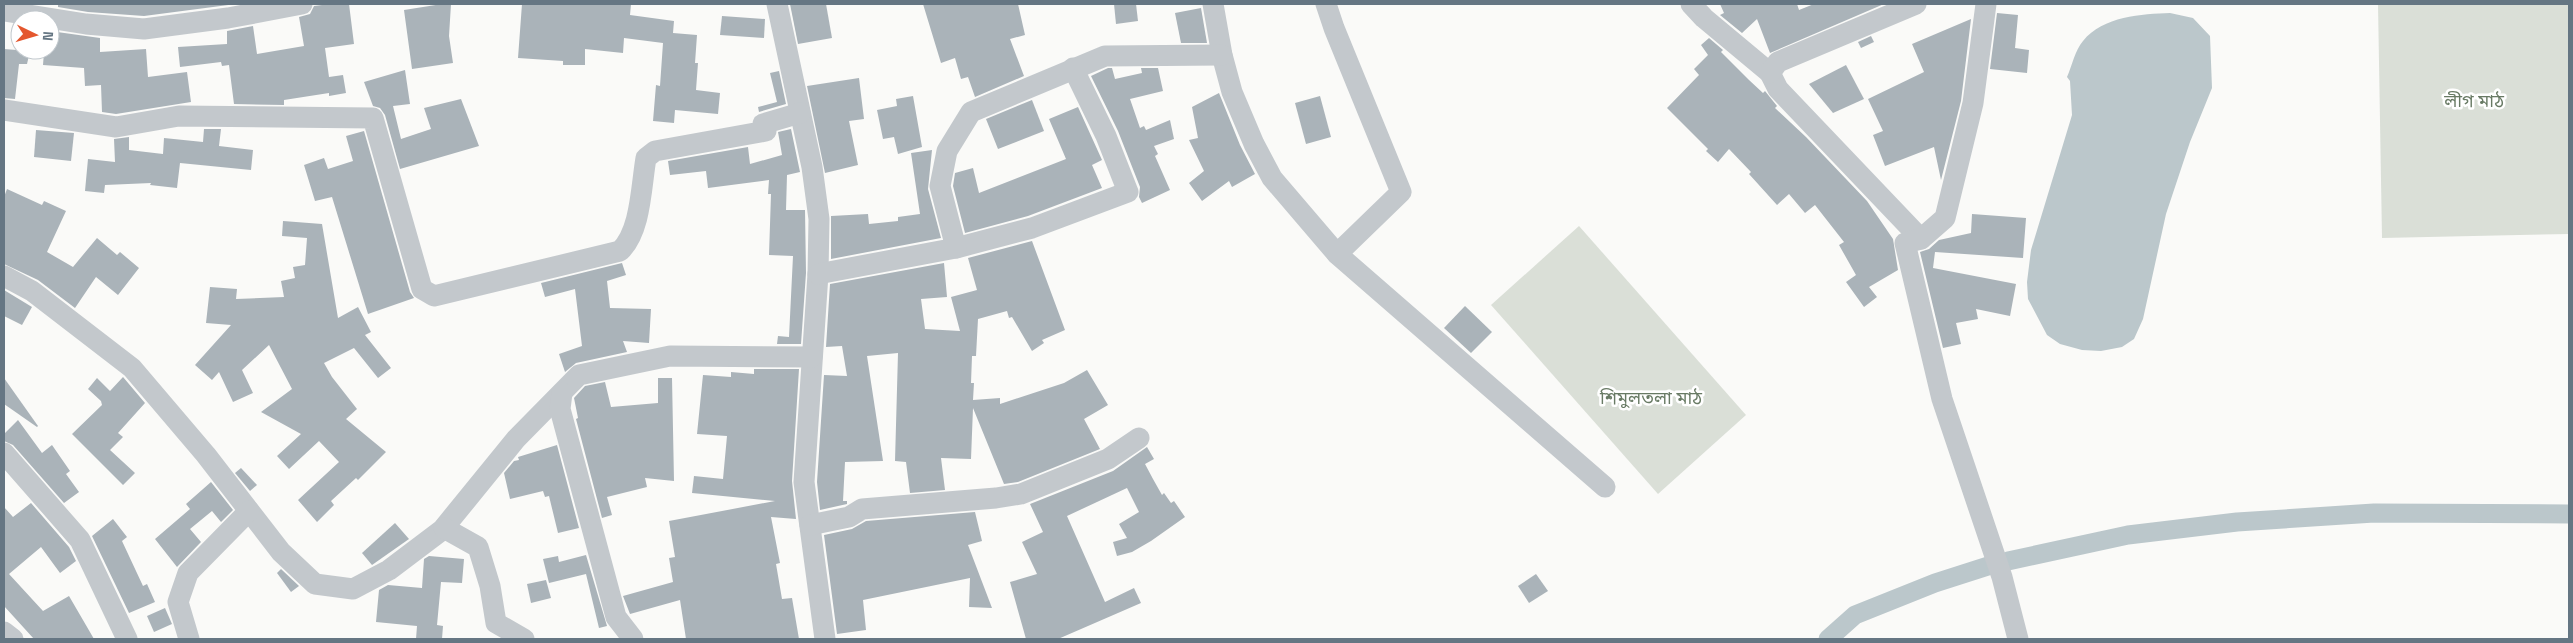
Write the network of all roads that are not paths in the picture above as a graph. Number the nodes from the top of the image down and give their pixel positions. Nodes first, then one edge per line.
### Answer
1 (302, 4) edge
2 (777, 4) edge
3 (1213, 4) edge
4 (1326, 4) edge
5 (1691, 4) edge
6 (1916, 4) edge
7 (1986, 4) edge
8 (4, 11) edge
9 (1222, 55) junction
10 (1073, 68) junction
11 (1770, 73) junction
12 (4, 110) edge
13 (800, 113) junction
14 (1921, 239) junction
15 (956, 248) junction
16 (1337, 254) junction
17 (818, 274) junction
18 (4, 276) edge
19 (812, 357) junction
20 (562, 393) junction
21 (1139, 438) dead end
22 (4, 453) edge
23 (1605, 487) dead end
24 (249, 511) junction
25 (810, 525) junction
26 (444, 528) junction
27 (4, 632) edge
28 (14, 639) edge
29 (127, 639) edge
30 (189, 639) edge
31 (524, 639) edge
32 (633, 639) edge
33 (825, 639) edge
34 (2018, 639) edge

1 - 8 street
2 - 13 street
3 - 9 street
4 - 16 street
5 - 11 street
6 - 11 street
7 - 14 street
9 - 10 street
9 - 16 street
10 - 15 street
10 - 15 street
11 - 14 street
12 - 13 street
13 - 17 street
14 - 34 street
15 - 17 street
16 - 23 street
17 - 19 street
18 - 24 street
19 - 20 street
19 - 25 street
20 - 26 street
20 - 32 street
21 - 25 street
22 - 29 street
24 - 26 street
24 - 30 street
25 - 33 street
26 - 31 street
27 - 28 street

